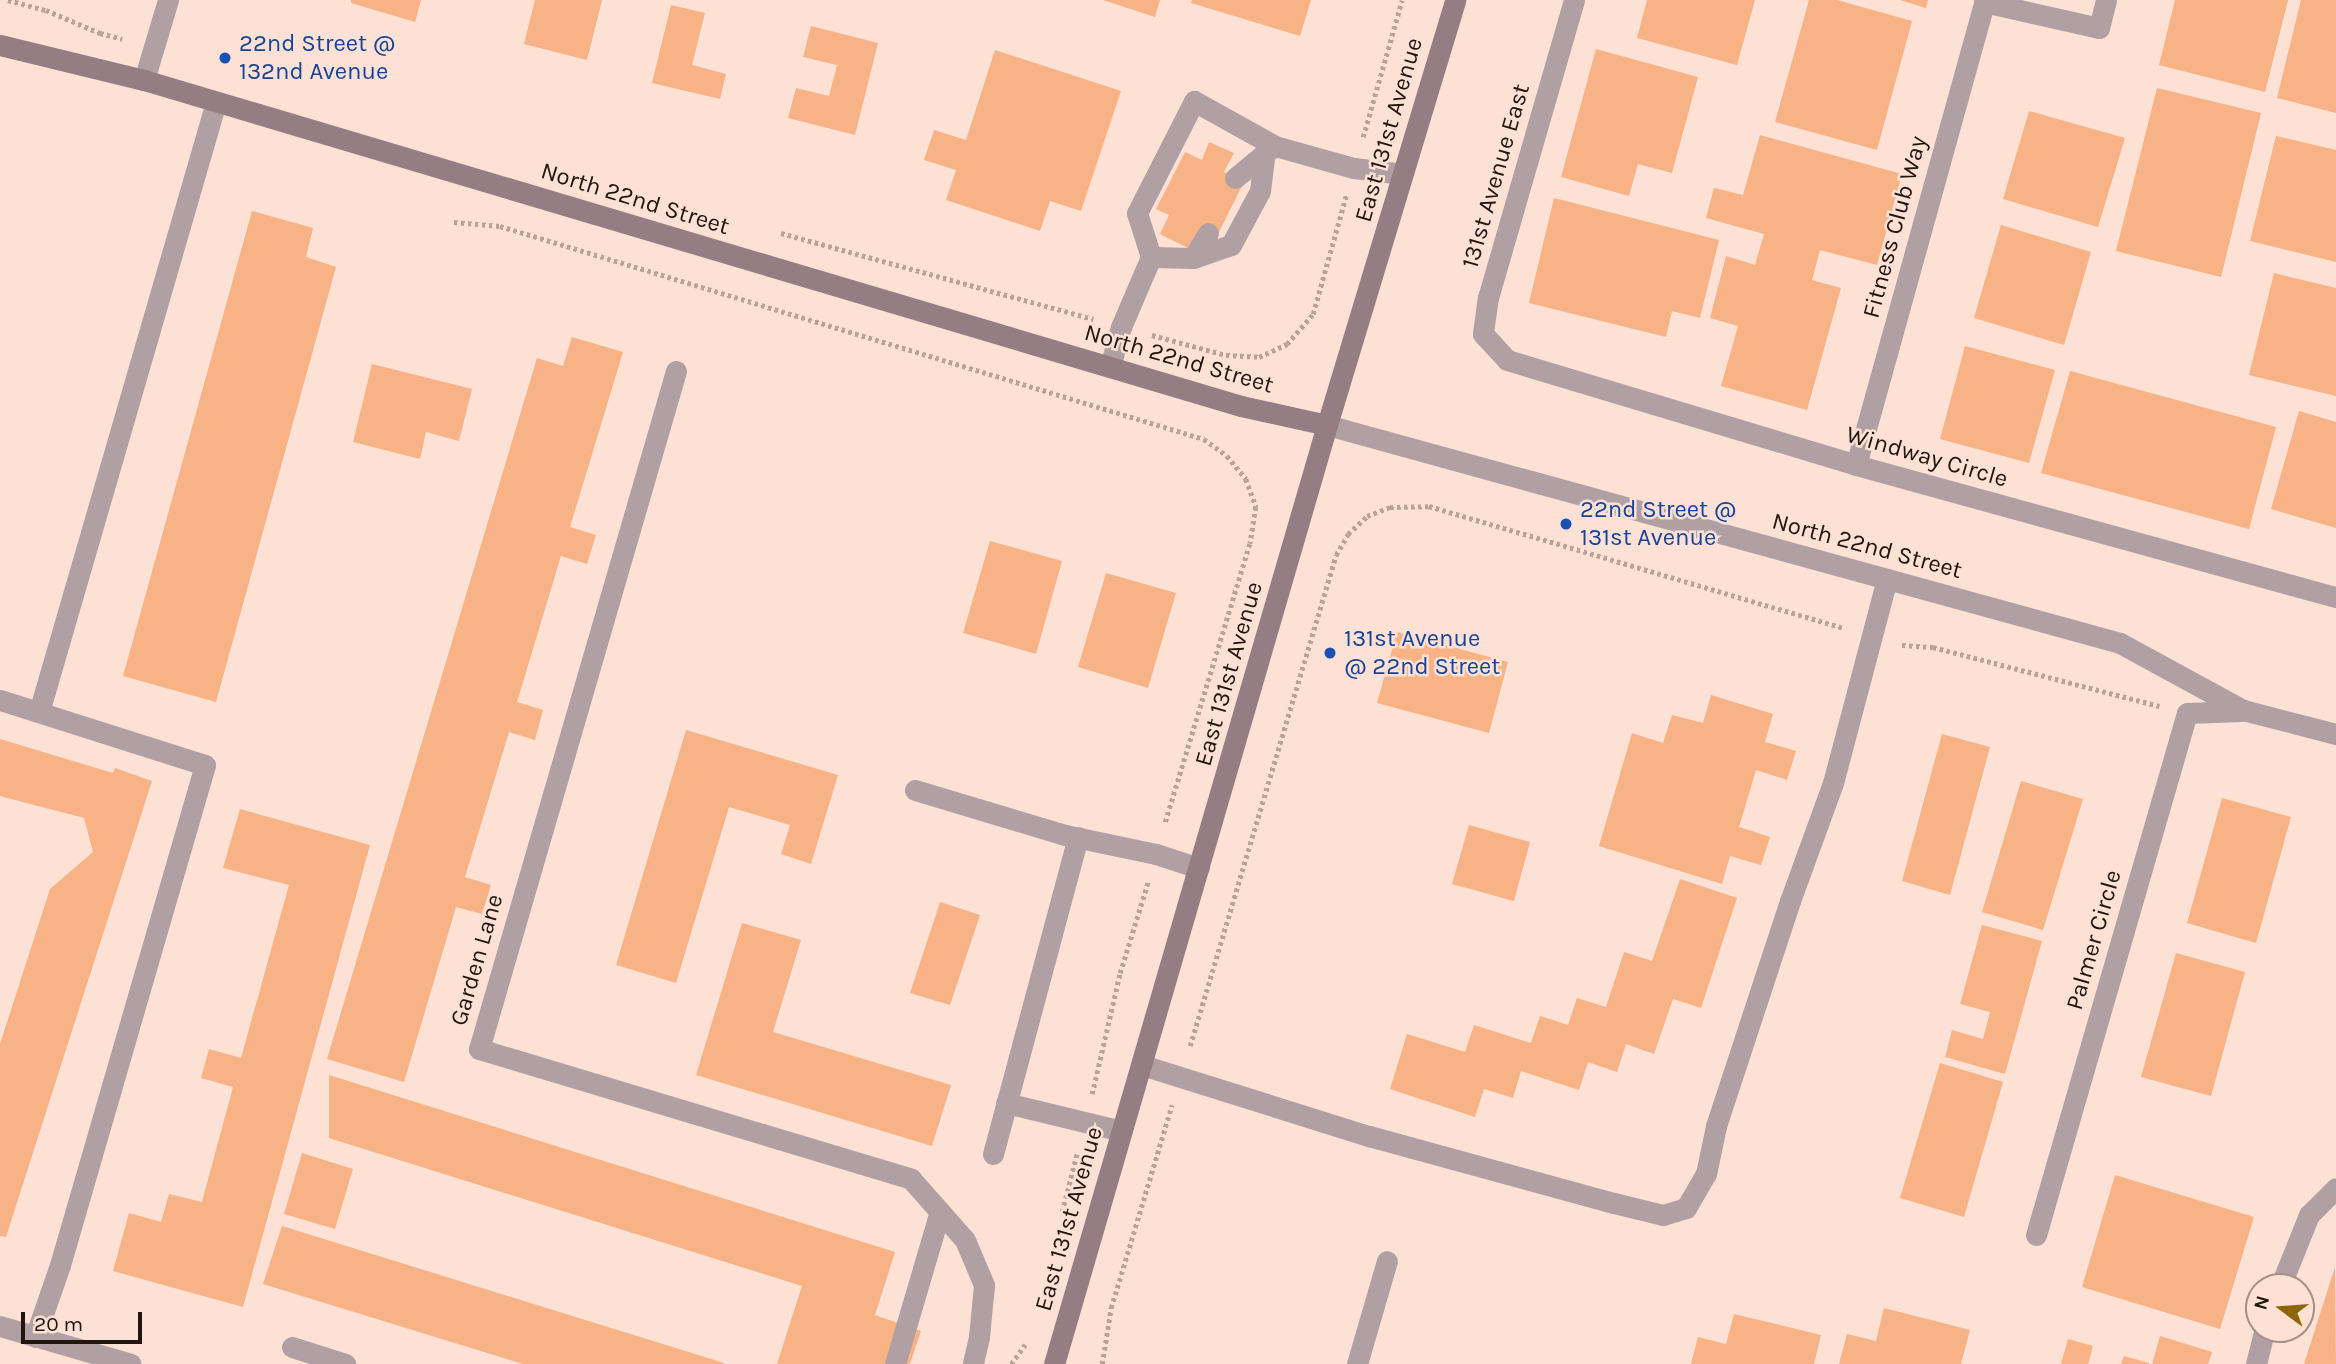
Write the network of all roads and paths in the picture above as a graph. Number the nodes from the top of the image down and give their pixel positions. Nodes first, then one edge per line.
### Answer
1 (8, 0) edge
2 (168, 0) edge
3 (1402, 0) edge
4 (1455, 0) edge
5 (1574, 0) edge
6 (2106, 0) edge
7 (1984, 1) edge
8 (122, 39) dead end
9 (0, 45) edge
10 (144, 80) junction
11 (216, 102) junction
12 (1270, 150) junction
13 (1354, 168) junction
14 (1403, 174) junction
15 (1235, 178) dead end
16 (454, 222) dead end
17 (777, 232) dead end
18 (1208, 233) dead end
19 (1151, 257) junction
20 (1193, 258) junction
21 (1121, 327) junction
22 (1507, 359) joint
23 (1110, 367) junction
24 (676, 371) dead end
25 (1327, 425) junction
26 (1856, 465) junction
27 (1887, 579) junction
28 (2336, 597) edge
29 (1872, 637) junction
30 (0, 700) edge
31 (2243, 710) junction
32 (39, 712) junction
33 (2187, 713) junction
34 (2336, 734) edge
35 (915, 790) dead end
36 (1078, 838) junction
37 (1156, 854) junction
38 (1199, 868) junction
39 (1142, 1065) junction
40 (1181, 1076) junction
41 (1006, 1103) junction
42 (1085, 1122) junction
43 (1122, 1131) junction
44 (993, 1154) dead end
45 (2336, 1188) edge
46 (940, 1211) junction
47 (1061, 1217) dead end
48 (2036, 1235) dead end
49 (1387, 1261) dead end
50 (2286, 1273) edge
51 (0, 1326) edge
52 (36, 1337) junction
53 (1030, 1338) dead end
54 (2261, 1343) edge
55 (301, 1355) edge
56 (131, 1364) edge
57 (345, 1364) edge
58 (895, 1364) edge
59 (973, 1364) edge
60 (1011, 1364) edge
61 (1054, 1364) edge
62 (1102, 1364) edge
63 (1357, 1364) edge
64 (2256, 1364) edge

1 - 8 path
2 - 10 street
3 - 13 path
4 - 14 street, East 131st Avenue
5 - 22 street, 131st Avenue East
6 - 7 street, Fitness Club Way
7 - 26 street, Fitness Club Way
9 - 10 street, North 22nd Street
10 - 11 street, North 22nd Street
11 - 23 street, North 22nd Street
11 - 32 street
12 - 13 street
12 - 15 street
12 - 19 street
12 - 20 street
13 - 14 street
13 - 21 path
14 - 25 street, East 131st Avenue
16 - 37 path
17 - 21 path
18 - 20 street
19 - 20 street
19 - 21 street
21 - 23 street
22 - 26 street, Windway Circle
23 - 25 street, North 22nd Street
24 - 46 street, Garden Lane
25 - 27 street, North 22nd Street
25 - 38 street, East 131st Avenue
26 - 28 street, Windway Circle
27 - 29 street
27 - 31 street, North 22nd Street
29 - 33 path
29 - 40 path
29 - 40 street
30 - 32 street
31 - 33 street
31 - 34 street, North 22nd Street
32 - 52 street
33 - 48 street, Palmer Circle
35 - 36 street
36 - 37 street
36 - 41 street
37 - 38 street
37 - 42 path
38 - 39 street, East 131st Avenue
39 - 40 street
39 - 43 street, East 131st Avenue
40 - 62 path
41 - 42 street
41 - 44 street
42 - 43 street
42 - 47 path
43 - 61 street, East 131st Avenue
45 - 50 street
46 - 58 street
46 - 59 street, Garden Lane
49 - 63 street
51 - 52 street
52 - 56 street
53 - 60 path
54 - 64 street
55 - 57 street

